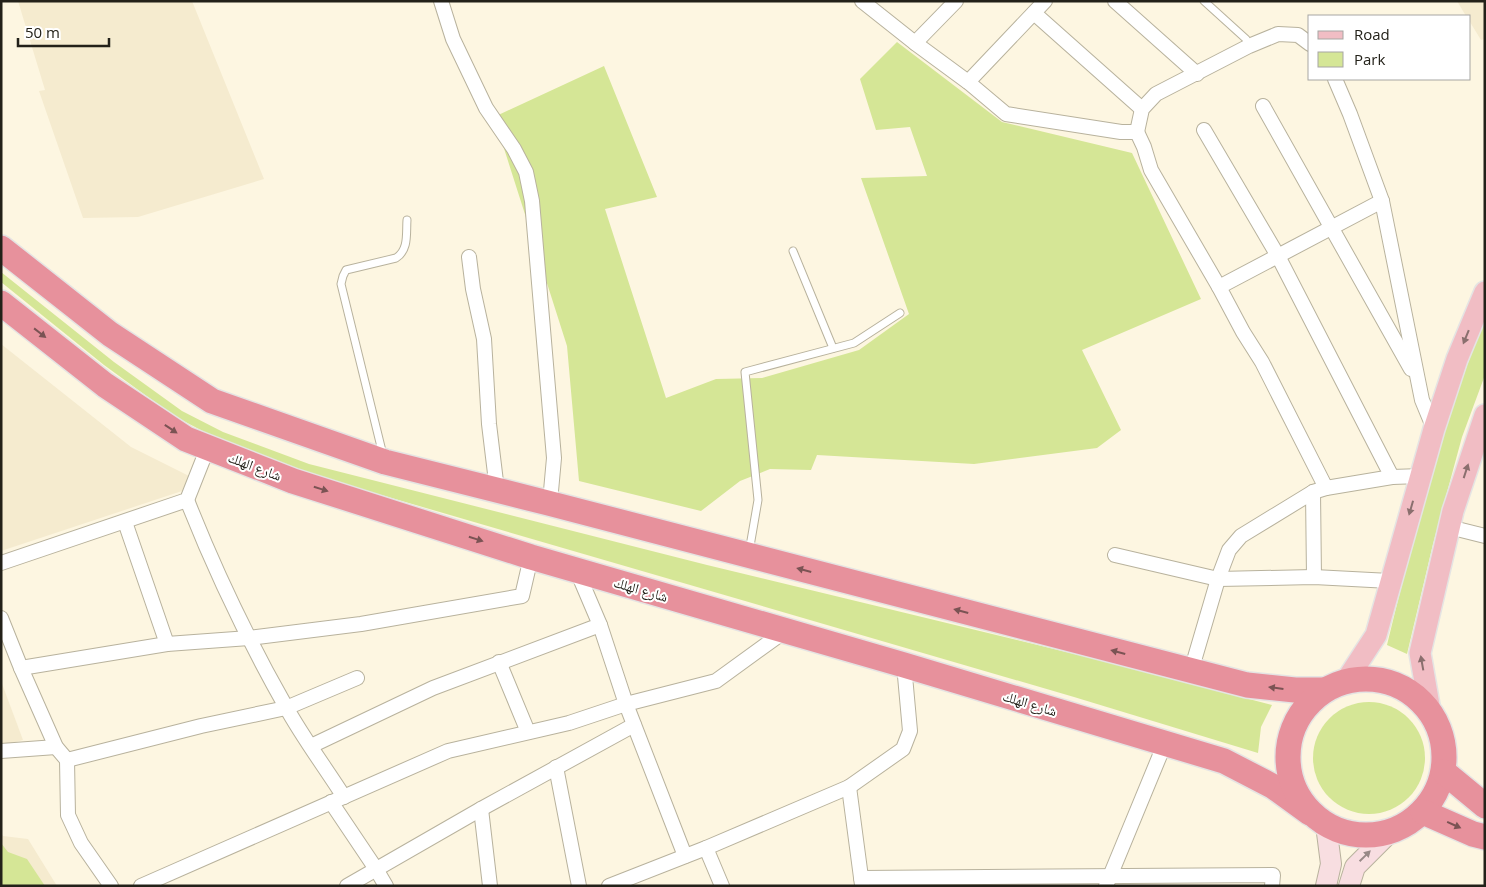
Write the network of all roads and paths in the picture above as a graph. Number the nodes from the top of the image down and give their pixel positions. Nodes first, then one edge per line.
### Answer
1 (441, 1) edge
2 (862, 1) edge
3 (956, 1) edge
4 (1045, 1) edge
5 (1115, 1) edge
6 (1204, 1) edge
7 (1034, 13) junction
8 (1308, 42) edge
9 (915, 43) junction
10 (1249, 46) junction
11 (1196, 74) junction
12 (1335, 80) edge
13 (968, 82) junction
14 (1263, 106) dead end
15 (1142, 109) junction
16 (1204, 130) dead end
17 (1137, 132) junction
18 (1382, 201) junction
19 (407, 220) dead end
20 (1332, 228) junction
21 (1, 248) edge
22 (793, 251) dead end
23 (1278, 256) junction
24 (469, 257) dead end
25 (1219, 287) junction
26 (1485, 292) edge
27 (1, 303) edge
28 (900, 313) dead end
29 (833, 348) junction
30 (1418, 381) junction
31 (1485, 415) edge
32 (1434, 429) junction
33 (208, 447) junction
34 (384, 462) junction
35 (1420, 476) junction
36 (1392, 477) junction
37 (497, 490) junction
38 (1319, 490) junction
39 (187, 500) junction
40 (548, 503) junction
41 (125, 522) junction
42 (1449, 527) junction
43 (1485, 536) edge
44 (749, 555) junction
45 (1115, 555) dead end
46 (531, 557) junction
47 (1, 563) edge
48 (577, 571) junction
49 (1314, 577) junction
50 (1218, 579) junction
51 (1390, 581) junction
52 (1, 618) edge
53 (600, 625) junction
54 (785, 631) junction
55 (249, 638) junction
56 (168, 644) junction
57 (500, 662) junction
58 (904, 665) junction
59 (21, 668) junction
60 (1190, 671) junction
61 (357, 678) dead end
62 (1335, 686) junction
63 (626, 704) junction
64 (286, 708) junction
65 (1430, 711) junction
66 (634, 724) junction
67 (528, 732) junction
68 (1165, 743) junction
69 (311, 746) junction
70 (56, 747) junction
71 (1, 751) edge
72 (67, 760) junction
73 (556, 768) junction
74 (1444, 772) junction
75 (849, 787) junction
76 (338, 800) junction
77 (1485, 806) edge
78 (480, 809) junction
79 (1423, 812) junction
80 (1318, 819) junction
81 (1390, 832) junction
82 (1485, 837) edge
83 (706, 848) junction
84 (685, 856) junction
85 (376, 869) junction
86 (1108, 881) edge
87 (862, 882) edge
88 (111, 886) edge
89 (141, 886) edge
90 (347, 886) edge
91 (386, 886) edge
92 (490, 886) edge
93 (579, 886) edge
94 (609, 886) edge
95 (722, 886) edge
96 (1272, 886) edge
97 (1326, 886) edge
98 (1349, 886) edge

1 - 40 street
2 - 9 street
3 - 9 street
4 - 7 street
5 - 11 street
6 - 10 lane
7 - 13 street
7 - 15 street
8 - 10 street
9 - 13 street
10 - 11 street
11 - 15 street
12 - 18 street
13 - 17 street
14 - 20 street
15 - 17 street
16 - 23 street
17 - 25 street
18 - 20 street
18 - 30 street
19 - 34 lane
20 - 23 street
20 - 30 street
21 - 34 highway
22 - 29 lane
23 - 25 street
23 - 36 street
24 - 37 street
25 - 38 street
26 -> 32 main road
27 -> 33 highway, شارع الهلك
28 - 29 lane
29 - 44 lane
30 - 32 street
42 -> 31 main road
32 - 35 main road
33 - 39 street
33 -> 46 highway, شارع الهلك
34 - 37 highway
35 - 36 street
35 -> 51 main road
36 - 38 street
37 - 40 highway
38 - 49 street
38 - 50 street
39 - 41 street
39 - 55 street
40 - 44 highway
41 - 47 street
41 - 56 street
42 - 43 street
65 -> 42 main road
60 -> 44 highway
45 - 50 street
46 - 48 highway, شارع الهلك
46 - 55 street
48 - 53 street
48 - 54 highway, شارع الهلك
49 - 50 street
49 - 51 street
50 - 60 street
51 - 62 main road
52 - 59 street
53 - 57 street
53 - 63 street
54 - 58 highway, شارع الهلك
54 - 63 street
55 - 56 street
55 - 64 street
56 - 59 street
57 - 67 street
57 - 69 street
58 - 68 highway, شارع الهلك
58 - 75 street
59 - 70 street
62 -> 60 highway
61 - 64 street
62 - 65 highway
62 - 80 highway
63 - 66 street
63 - 67 street
64 - 69 street
64 - 72 street
65 - 74 highway
66 - 73 street
66 - 84 street
67 - 76 street
68 - 80 highway, شارع الهلك
68 - 86 street
69 - 76 street
70 - 71 street
70 - 72 street
72 - 88 street
73 - 78 street
73 - 93 street
74 - 77 highway
74 - 79 highway
75 - 83 street
75 - 87 street
76 - 85 street
76 - 89 street
78 - 85 street
78 - 92 street
79 - 81 highway
79 -> 82 highway
80 - 81 highway
80 - 97 main road
98 -> 81 main road
83 - 84 street
83 - 95 street
84 - 94 street
85 - 90 street
85 - 91 street
86 - 87 street
86 - 96 street

